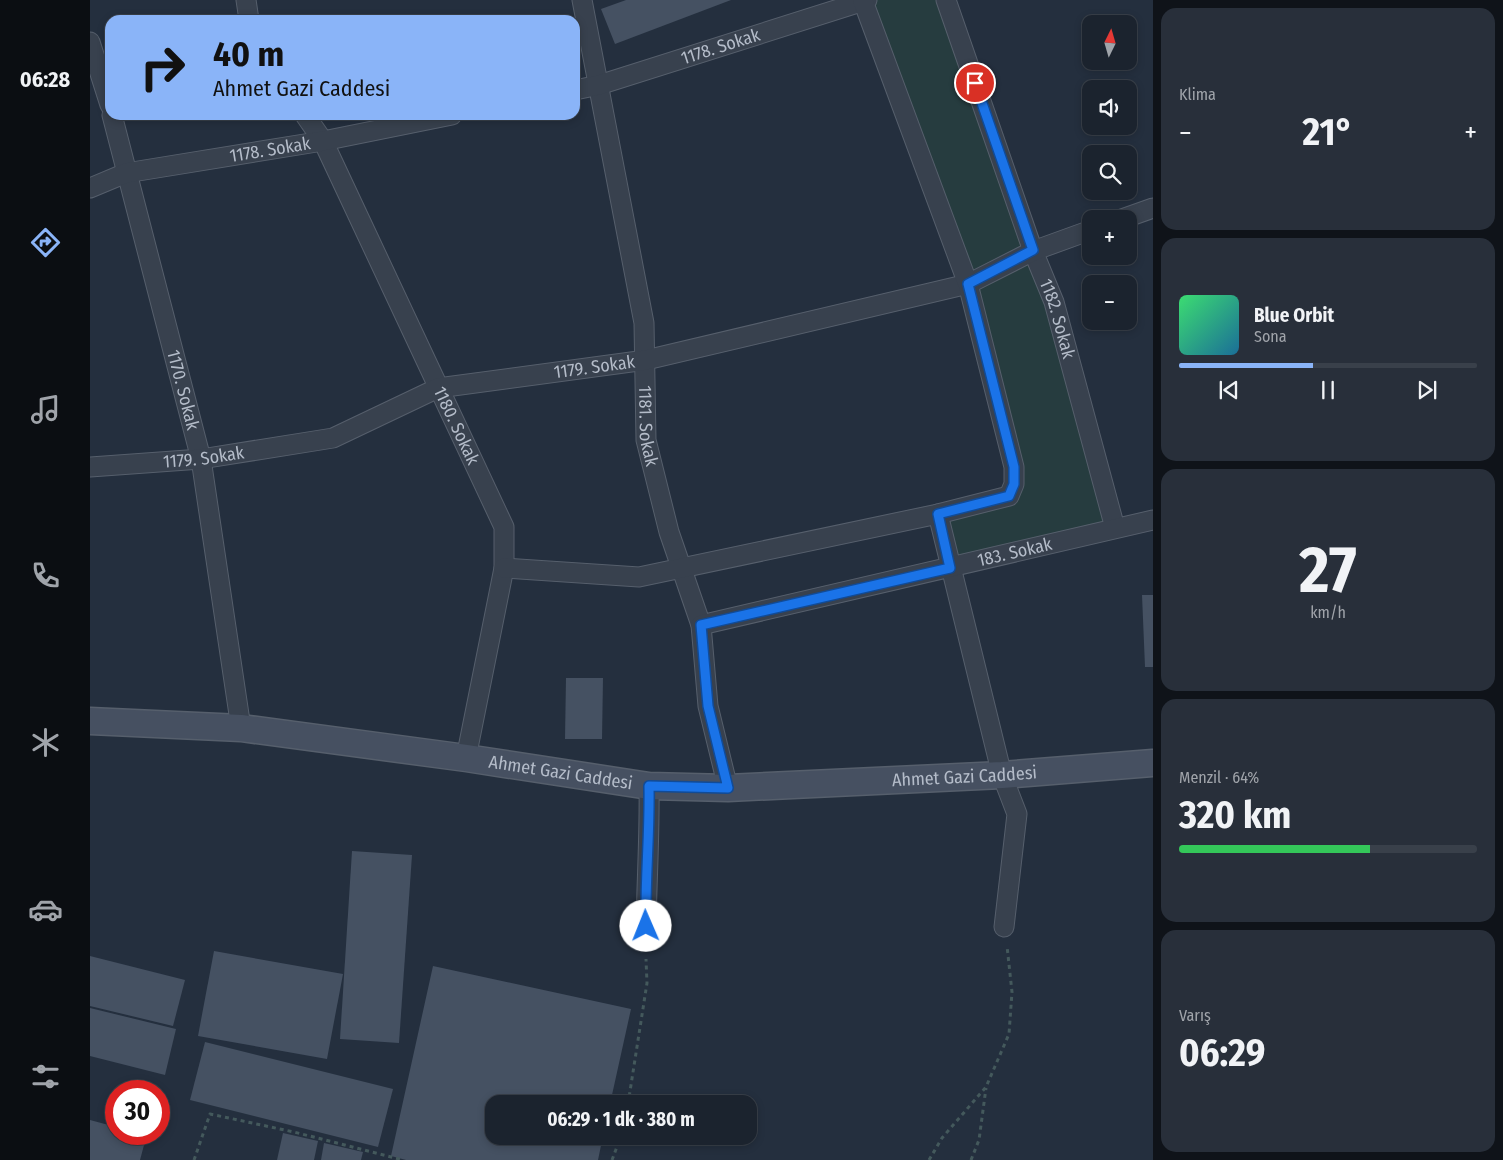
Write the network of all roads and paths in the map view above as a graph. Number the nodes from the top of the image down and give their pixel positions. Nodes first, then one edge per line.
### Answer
1 (246, 0) edge
2 (582, 0) edge
3 (946, 0) edge
4 (865, 1) edge
5 (248, 15) edge
6 (90, 42) edge
7 (598, 85) junction
8 (105, 89) edge
9 (580, 89) edge
10 (113, 120) edge
11 (308, 120) edge
12 (427, 120) edge
13 (323, 141) junction
14 (126, 173) junction
15 (90, 188) edge
16 (1153, 208) edge
17 (1137, 214) edge
18 (1082, 233) edge
19 (1033, 250) junction
20 (968, 284) junction
21 (646, 360) junction
22 (438, 388) junction
23 (201, 458) junction
24 (90, 467) edge
25 (938, 514) junction
26 (1153, 520) edge
27 (1115, 528) junction
28 (683, 567) junction
29 (504, 568) junction
30 (950, 568) junction
31 (701, 625) junction
32 (90, 721) edge
33 (240, 728) junction
34 (466, 758) junction
35 (1153, 763) edge
36 (1002, 775) junction
37 (649, 786) junction
38 (728, 788) junction
39 (1004, 927) joint
40 (646, 941) joint
41 (986, 1087) junction
42 (629, 1095) edge
43 (618, 1145) edge
44 (194, 1160) edge
45 (403, 1160) edge
46 (612, 1160) edge
47 (929, 1160) edge
48 (971, 1160) edge

1 - 5 street
2 - 7 street, 1181. Sokak
3 - 19 street, 1182. Sokak
4 - 7 street, 1178. Sokak
4 - 20 street
6 - 8 street
7 - 9 street, 1178. Sokak
7 - 21 street, 1181. Sokak
10 - 14 street, 1170. Sokak
11 - 13 street, 1180. Sokak
12 - 13 street, 1178. Sokak
13 - 14 street, 1178. Sokak
13 - 22 street, 1180. Sokak
14 - 15 street, 1178. Sokak
14 - 23 street, 1170. Sokak
16 - 17 street
18 - 19 street, 1179. Sokak
19 - 20 street, 1179. Sokak
19 - 27 street, 1182. Sokak
20 - 21 street, 1179. Sokak
20 - 25 street
21 - 22 street, 1179. Sokak
21 - 28 street, 1181. Sokak
22 - 23 street, 1179. Sokak
22 - 29 street, 1180. Sokak
23 - 24 street, 1179. Sokak
23 - 33 street, 1170. Sokak
25 - 28 street
25 - 30 street
26 - 27 street, 183. Sokak
27 - 30 street, 183. Sokak
28 - 29 street
28 - 31 street, 1181. Sokak
29 - 34 street, 1180. Sokak
30 - 31 street, 183. Sokak
30 - 36 street
31 - 38 street, 1181. Sokak
32 - 33 street, Ahmet Gazi Caddesi
33 - 34 street, Ahmet Gazi Caddesi
34 - 37 street, Ahmet Gazi Caddesi
35 - 36 street, Ahmet Gazi Caddesi
36 - 38 street, Ahmet Gazi Caddesi
36 - 39 street
37 - 38 street, Ahmet Gazi Caddesi
37 - 40 street
39 - 41 path
40 - 42 path
41 - 47 path
41 - 48 path
43 - 46 path
44 - 45 path

